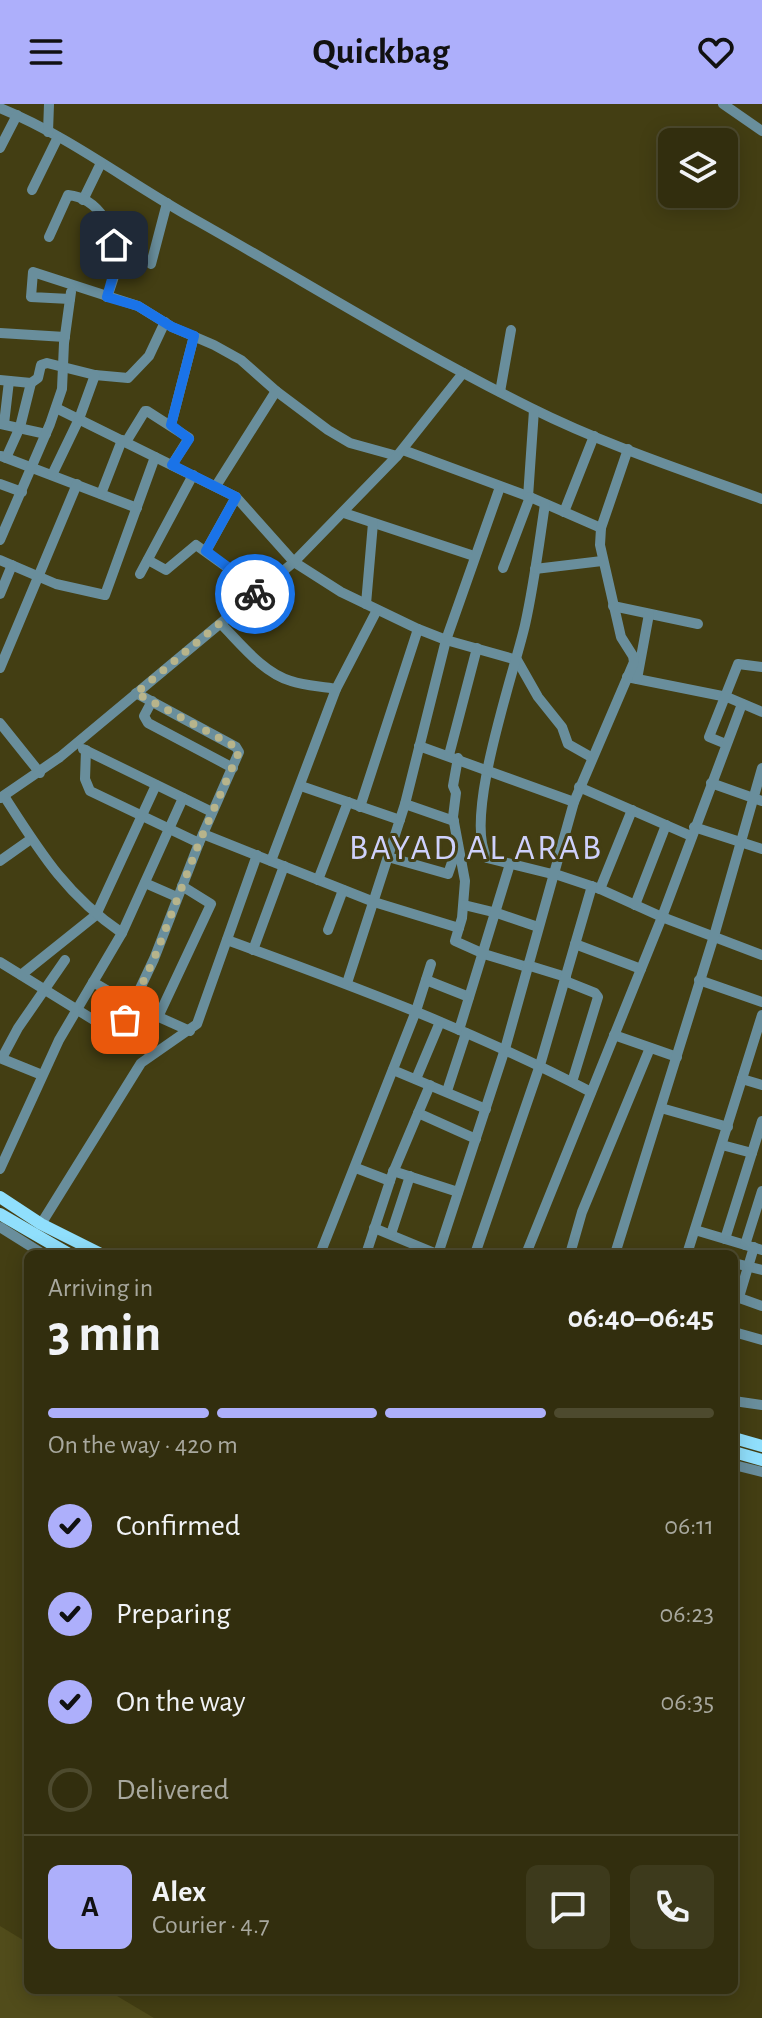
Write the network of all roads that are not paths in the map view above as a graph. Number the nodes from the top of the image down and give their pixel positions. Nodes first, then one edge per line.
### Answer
1 (49, 104) edge
2 (723, 104) edge
3 (0, 108) edge
4 (17, 115) junction
5 (762, 131) edge
6 (48, 132) junction
7 (58, 137) junction
8 (0, 148) edge
9 (101, 163) junction
10 (32, 190) dead end
11 (83, 200) junction
12 (167, 203) junction
13 (49, 237) dead end
14 (151, 264) dead end
15 (72, 286) junction
16 (107, 297) junction
17 (70, 299) junction
18 (165, 322) junction
19 (511, 330) dead end
20 (0, 333) edge
21 (194, 336) junction
22 (65, 337) junction
23 (62, 366) junction
24 (463, 373) junction
25 (95, 375) junction
26 (5, 381) edge
27 (31, 383) junction
28 (276, 391) junction
29 (500, 392) junction
30 (56, 408) junction
31 (534, 410) junction
32 (79, 419) junction
33 (2, 424) edge
34 (171, 425) junction
35 (20, 427) junction
36 (46, 434) junction
37 (594, 436) junction
38 (124, 441) junction
39 (628, 449) junction
40 (400, 453) junction
41 (3, 457) edge
42 (155, 457) junction
43 (172, 465) junction
44 (32, 467) junction
45 (52, 475) junction
46 (193, 475) junction
47 (0, 484) edge
48 (77, 484) junction
49 (216, 486) junction
50 (500, 487) junction
51 (22, 492) junction
52 (101, 494) junction
53 (236, 497) junction
54 (529, 497) junction
55 (762, 499) edge
56 (545, 504) junction
57 (137, 508) junction
58 (0, 509) edge
59 (564, 512) junction
60 (344, 513) junction
61 (11, 514) junction
62 (373, 523) junction
63 (601, 528) junction
64 (0, 540) edge
65 (206, 551) junction
66 (474, 556) junction
67 (0, 560) edge
68 (148, 560) junction
69 (602, 561) junction
70 (294, 562) junction
71 (12, 565) junction
72 (503, 568) dead end
73 (535, 569) junction
74 (140, 574) dead end
75 (39, 577) junction
76 (260, 591) junction
77 (0, 594) edge
78 (366, 604) junction
79 (613, 606) junction
80 (377, 610) junction
81 (649, 614) junction
82 (221, 624) junction
83 (698, 624) dead end
84 (418, 629) junction
85 (446, 640) junction
86 (477, 648) junction
87 (517, 660) junction
88 (762, 667) edge
89 (0, 668) edge
90 (632, 678) junction
91 (336, 689) junction
92 (136, 693) junction
93 (727, 697) junction
94 (152, 701) junction
95 (742, 704) junction
96 (762, 712) edge
97 (0, 723) edge
98 (726, 744) junction
99 (74, 745) junction
100 (419, 746) junction
101 (86, 750) junction
102 (453, 757) junction
103 (591, 757) junction
104 (233, 768) junction
105 (762, 768) edge
106 (488, 770) junction
107 (40, 773) junction
108 (711, 783) junction
109 (156, 785) junction
110 (301, 786) junction
111 (579, 787) junction
112 (2, 797) edge
113 (183, 798) junction
114 (758, 799) edge
115 (348, 802) junction
116 (574, 802) junction
117 (405, 804) junction
118 (360, 807) junction
119 (632, 810) junction
120 (212, 812) junction
121 (142, 816) junction
122 (400, 820) junction
123 (454, 821) junction
124 (666, 825) junction
125 (169, 830) junction
126 (693, 831) junction
127 (31, 839) junction
128 (201, 839) junction
129 (742, 843) junction
130 (458, 845) junction
131 (762, 849) edge
132 (257, 855) junction
133 (388, 857) junction
134 (0, 861) edge
135 (271, 861) junction
136 (510, 864) junction
137 (284, 866) junction
138 (552, 874) junction
139 (318, 880) junction
140 (145, 883) junction
141 (182, 886) junction
142 (596, 887) junction
143 (343, 890) junction
144 (177, 897) junction
145 (374, 902) junction
146 (464, 905) junction
147 (635, 905) junction
148 (497, 913) junction
149 (96, 915) junction
150 (662, 917) junction
151 (538, 927) junction
152 (459, 928) junction
153 (328, 930) dead end
154 (122, 933) junction
155 (714, 936) junction
156 (227, 940) junction
157 (575, 944) junction
158 (253, 950) junction
159 (484, 954) junction
160 (762, 955) edge
161 (65, 960) dead end
162 (0, 962) edge
163 (431, 964) dead end
164 (527, 966) junction
165 (641, 969) junction
166 (21, 975) junction
167 (565, 979) junction
168 (426, 980) junction
169 (699, 980) junction
170 (93, 982) junction
171 (347, 983) junction
172 (43, 990) junction
173 (469, 997) junction
174 (762, 1002) edge
175 (132, 1005) junction
176 (76, 1008) junction
177 (416, 1011) junction
178 (762, 1015) edge
179 (158, 1017) junction
180 (440, 1022) junction
181 (190, 1031) junction
182 (462, 1031) junction
183 (118, 1035) junction
184 (614, 1035) junction
185 (650, 1048) junction
186 (505, 1049) junction
187 (153, 1053) junction
188 (677, 1057) junction
189 (1, 1058) edge
190 (540, 1065) junction
191 (393, 1070) junction
192 (42, 1075) junction
193 (416, 1079) junction
194 (742, 1079) junction
195 (572, 1082) junction
196 (430, 1085) junction
197 (762, 1085) edge
198 (447, 1091) junction
199 (591, 1092) junction
200 (661, 1108) junction
201 (486, 1109) junction
202 (418, 1113) junction
203 (762, 1121) edge
204 (728, 1127) junction
205 (476, 1139) junction
206 (722, 1145) junction
207 (756, 1149) edge
208 (356, 1168) junction
209 (0, 1169) edge
210 (392, 1176) junction
211 (410, 1176) junction
212 (762, 1191) edge
213 (458, 1192) junction
214 (0, 1197) edge
215 (0, 1214) edge
216 (41, 1224) junction
217 (0, 1227) edge
218 (374, 1228) junction
219 (695, 1230) junction
220 (391, 1234) junction
221 (725, 1239) junction
222 (754, 1247) edge
223 (37, 1250) edge
224 (62, 1250) edge
225 (93, 1250) edge
226 (322, 1250) edge
227 (367, 1250) edge
228 (429, 1250) edge
229 (439, 1250) edge
230 (476, 1250) edge
231 (528, 1250) edge
232 (571, 1250) edge
233 (616, 1250) edge
234 (692, 1250) edge
235 (738, 1264) edge
236 (748, 1267) junction
237 (762, 1270) edge
238 (738, 1293) edge
239 (738, 1299) edge
240 (762, 1306) edge
241 (738, 1333) edge
242 (762, 1340) edge
243 (738, 1402) edge
244 (762, 1405) edge
245 (738, 1439) edge
246 (762, 1446) edge
247 (738, 1453) edge
248 (762, 1460) edge
249 (738, 1466) edge
250 (762, 1472) edge

1 - 6 street
2 - 5 street
3 - 4 street
4 - 6 street
4 - 8 street
6 - 7 street
7 - 9 street
7 - 10 street
9 - 11 street
9 - 12 street
11 - 13 street
11 - 16 street
12 - 14 street
12 - 24 street
15 - 16 street
15 - 17 street
15 - 17 street
16 - 18 street
17 - 22 street
18 - 21 street
18 - 25 street
19 - 29 street
20 - 22 street
21 - 28 street
21 - 34 street
22 - 23 street
23 - 25 street
23 - 27 street
23 - 30 street
24 - 29 street
24 - 40 street
25 - 32 street
26 - 27 street
26 - 33 street
27 - 35 street
28 - 40 street
28 - 49 street
29 - 31 street
30 - 32 street
30 - 36 street
31 - 37 street
31 - 54 street
32 - 38 street
32 - 45 street
33 - 35 street
34 - 38 street
34 - 43 street
35 - 36 street
35 - 41 street
36 - 44 street
37 - 39 street
37 - 59 street
38 - 42 street
38 - 52 street
39 - 55 street
39 - 63 street
40 - 50 street
40 - 60 street
41 - 44 street
42 - 43 street
42 - 57 street
43 - 46 street
44 - 45 street
44 - 51 street
45 - 48 street
46 - 49 street
46 - 68 street
47 - 51 street
48 - 52 street
48 - 75 street
49 - 53 street
50 - 54 street
50 - 66 street
51 - 61 street
52 - 57 street
53 - 65 street
53 - 70 street
54 - 56 street
54 - 72 street
56 - 59 street
56 - 73 street
57 - 75 street
58 - 61 street
59 - 63 street
60 - 62 street
60 - 70 street
61 - 64 street
62 - 66 street
62 - 78 street
63 - 69 street
65 - 68 street
65 - 76 street
66 - 85 street
67 - 71 street
68 - 74 street
69 - 73 street
69 - 79 street
70 - 76 street
70 - 78 street
71 - 75 street
71 - 77 street
73 - 87 street
75 - 89 street
76 - 82 street
78 - 80 street
79 - 81 street
79 - 90 street
80 - 84 street
80 - 91 street
81 - 83 street
81 - 90 street
82 - 91 street
82 - 92 street
84 - 85 street
84 - 118 street
85 - 86 street
85 - 100 street
86 - 87 street
86 - 102 street
87 - 103 street
87 - 106 street
88 - 93 street
90 - 93 street
90 - 103 street
91 - 110 street
92 - 94 street
92 - 99 street
93 - 95 street
93 - 98 street
94 - 104 street
94 - 104 street
95 - 96 street
95 - 98 street
97 - 107 street
98 - 108 street
99 - 101 street
99 - 107 street
100 - 102 street
100 - 117 street
101 - 109 street
101 - 121 street
102 - 106 street
102 - 123 street
103 - 111 street
104 - 120 street
105 - 114 street
106 - 116 street
106 - 136 street
107 - 112 street
108 - 114 street
108 - 126 street
109 - 113 street
109 - 121 street
110 - 115 street
110 - 135 street
111 - 116 street
111 - 119 street
112 - 127 street
113 - 120 street
113 - 125 street
114 - 129 street
115 - 118 street
115 - 139 street
116 - 138 street
117 - 122 street
117 - 123 street
118 - 122 street
119 - 124 street
119 - 142 street
120 - 128 street
121 - 125 street
121 - 149 street
122 - 133 street
123 - 130 street
124 - 126 street
124 - 147 street
125 - 128 street
125 - 140 street
126 - 129 street
126 - 150 street
127 - 134 street
127 - 149 street
128 - 132 street
128 - 141 street
129 - 131 street
129 - 155 street
130 - 133 street
130 - 146 street
132 - 135 street
132 - 156 street
133 - 145 street
135 - 137 street
136 - 138 street
136 - 148 street
137 - 139 street
137 - 158 street
138 - 142 street
138 - 151 street
139 - 143 street
140 - 144 street
140 - 154 street
141 - 144 street
141 - 179 street
142 - 147 street
142 - 157 street
143 - 145 street
143 - 153 street
144 - 175 street
145 - 152 street
145 - 171 street
146 - 148 street
146 - 152 street
147 - 150 street
148 - 151 street
148 - 159 street
149 - 154 street
149 - 166 street
150 - 155 street
150 - 165 street
151 - 164 street
152 - 159 street
154 - 170 street
155 - 160 street
155 - 169 street
156 - 158 street
156 - 181 street
157 - 165 street
157 - 167 street
158 - 171 street
159 - 164 street
159 - 173 street
161 - 172 street
162 - 166 street
163 - 168 street
164 - 167 street
164 - 186 street
165 - 184 street
166 - 172 street
167 - 190 street
167 - 195 street
168 - 173 street
168 - 177 street
169 - 174 street
169 - 188 street
170 - 175 street
170 - 176 street
171 - 177 street
172 - 176 street
172 - 189 street
173 - 182 street
175 - 179 street
175 - 183 street
176 - 183 street
176 - 192 street
177 - 180 street
177 - 191 street
178 - 194 street
179 - 181 street
180 - 182 street
180 - 193 street
181 - 187 street
182 - 186 street
182 - 198 street
183 - 187 street
184 - 185 street
184 - 199 street
185 - 188 street
185 - 232 street
186 - 190 street
186 - 201 street
187 - 216 street
188 - 200 street
189 - 192 street
190 - 195 street
190 - 230 street
191 - 193 street
191 - 208 street
192 - 209 street
193 - 196 street
194 - 197 street
194 - 204 street
195 - 199 street
196 - 198 street
196 - 202 street
198 - 201 street
199 - 231 street
200 - 204 street
200 - 233 street
201 - 205 street
202 - 205 street
202 - 210 street
203 - 207 street
204 - 206 street
205 - 213 street
206 - 207 street
206 - 219 street
207 - 221 street
208 - 210 street
208 - 226 street
210 - 211 street
210 - 218 street
211 - 213 street
211 - 220 street
212 - 222 street
213 - 229 street
214 - 216 main road
215 - 224 main road
216 - 225 main road
217 - 223 street
218 - 220 street
218 - 227 street
219 - 221 street
219 - 234 street
220 - 228 street
221 - 222 street
222 - 236 street
235 - 236 street
236 - 237 street
236 - 238 street
239 - 240 street
241 - 242 street
243 - 244 street
245 - 246 main road
247 - 248 main road
249 - 250 street

